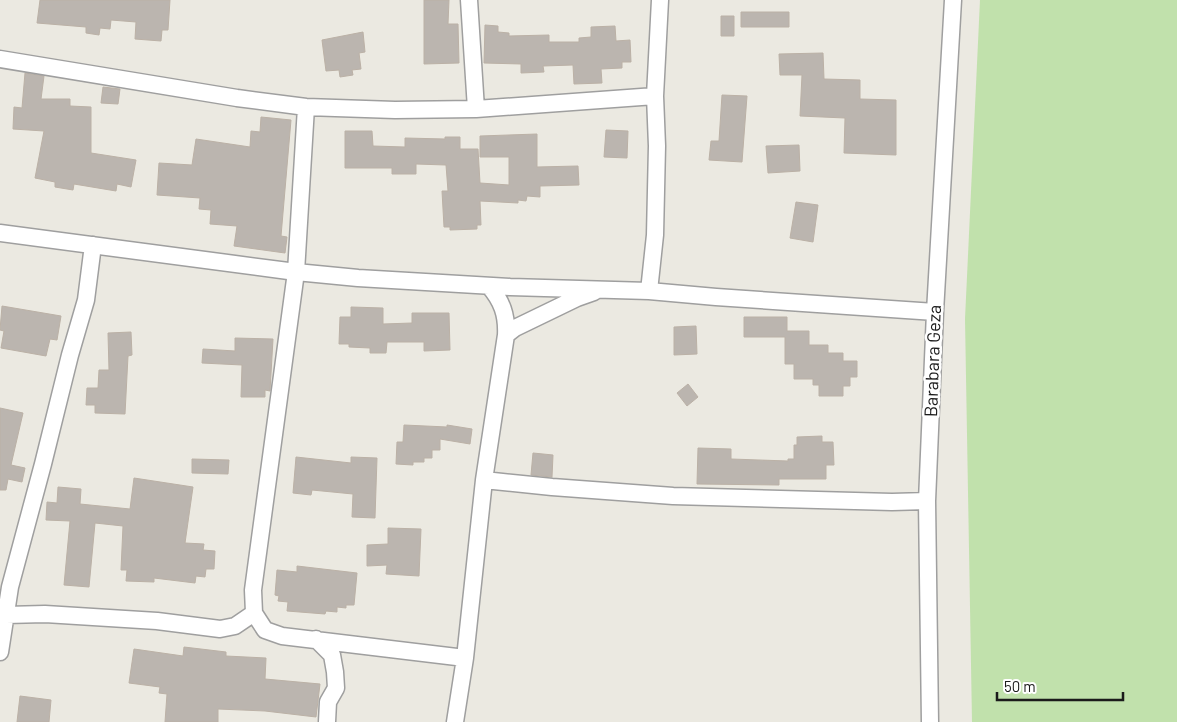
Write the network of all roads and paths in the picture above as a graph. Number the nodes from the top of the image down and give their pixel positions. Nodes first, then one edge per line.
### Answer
1 (469, 0) edge
2 (660, 0) edge
3 (953, 0) edge
4 (0, 59) edge
5 (655, 96) junction
6 (306, 106) junction
7 (476, 109) junction
8 (0, 233) edge
9 (93, 245) junction
10 (296, 272) junction
11 (489, 286) junction
12 (601, 290) junction
13 (649, 291) junction
14 (935, 312) junction
15 (506, 335) junction
16 (484, 480) junction
17 (927, 501) junction
18 (254, 613) junction
19 (6, 615) junction
20 (316, 639) junction
21 (0, 652) edge
22 (465, 658) junction
23 (327, 722) edge
24 (455, 722) edge
25 (930, 722) edge

1 - 7 street
2 - 5 street
3 - 14 street, Barabara Geza
4 - 6 street
5 - 7 street
5 - 13 street
6 - 7 street
6 - 10 street
8 - 9 street
9 - 10 street
9 - 19 street
10 - 11 street
10 - 18 street
11 - 12 street
11 - 15 street
12 - 13 street
12 - 15 street
13 - 14 street
14 - 17 street, Barabara Geza
15 - 16 street
16 - 17 street
16 - 22 street
17 - 25 street, Barabara Geza
18 - 19 street
18 - 20 street
19 - 21 street
20 - 22 street
20 - 23 street
22 - 24 street

